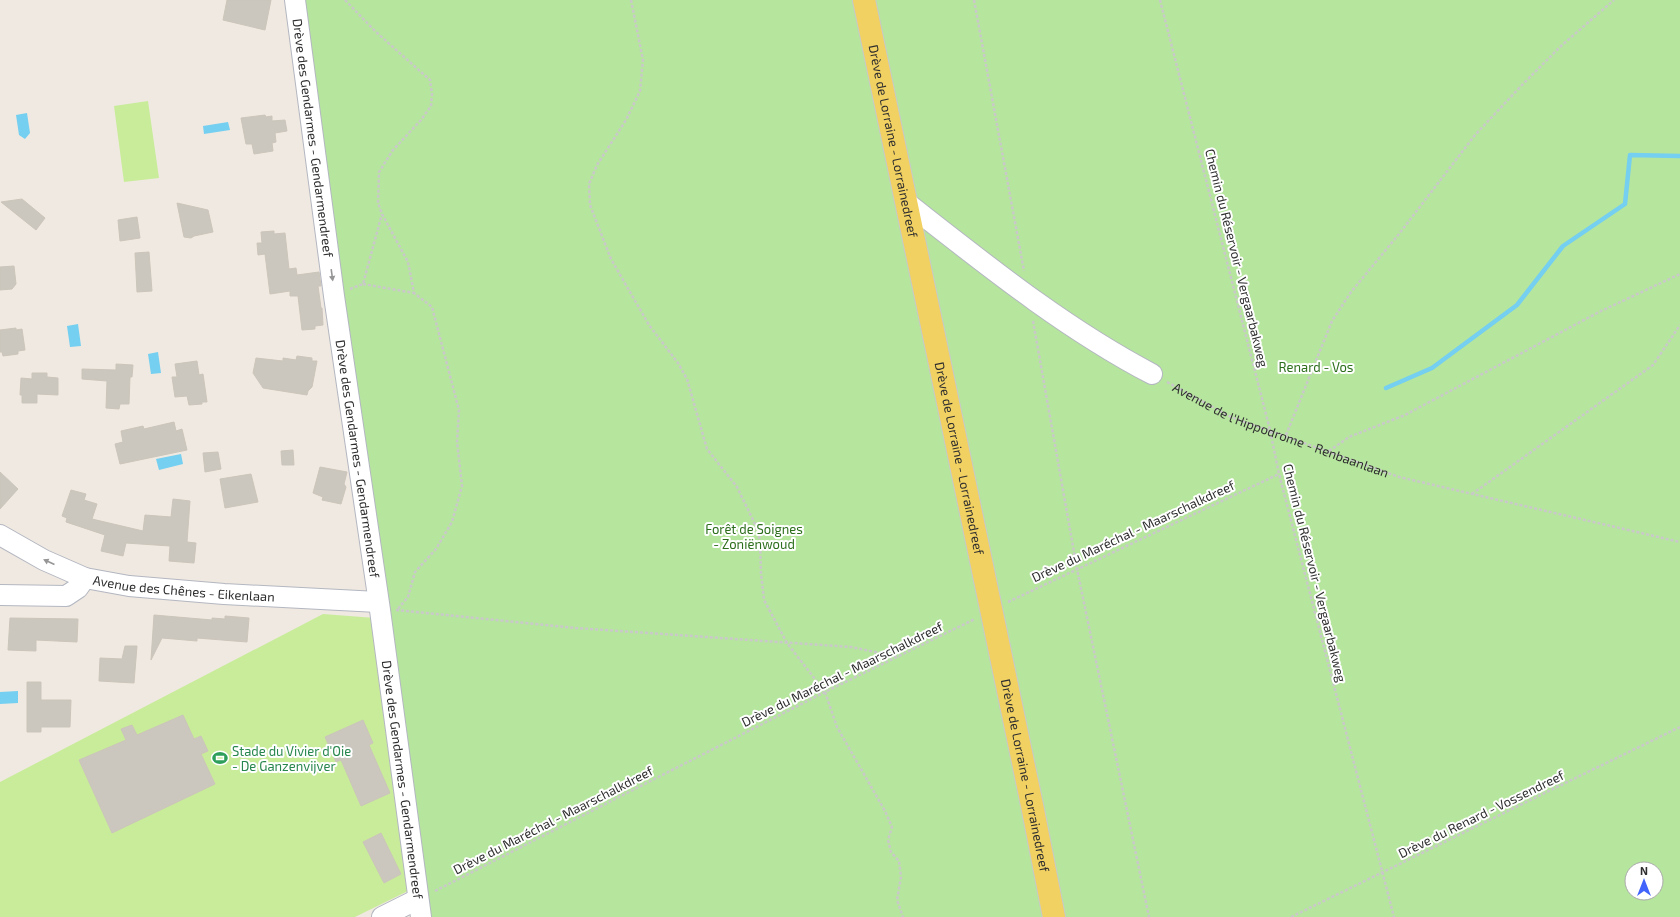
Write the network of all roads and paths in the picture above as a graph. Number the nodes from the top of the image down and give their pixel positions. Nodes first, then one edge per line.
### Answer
1 (295, 0) edge
2 (345, 0) edge
3 (631, 0) edge
4 (864, 0) edge
5 (974, 0) edge
6 (1160, 0) edge
7 (1614, 0) edge
8 (906, 203) junction
9 (382, 214) junction
10 (1680, 274) edge
11 (363, 284) junction
12 (414, 293) junction
13 (334, 296) junction
14 (1028, 296) junction
15 (1680, 325) edge
16 (1152, 374) joint
17 (1270, 430) junction
18 (1286, 435) junction
19 (1329, 452) junction
20 (1279, 474) junction
21 (1472, 494) junction
22 (0, 535) edge
23 (1680, 542) edge
24 (1077, 569) junction
25 (85, 578) junction
26 (0, 595) edge
27 (385, 607) junction
28 (990, 611) junction
29 (787, 643) junction
30 (898, 657) junction
31 (825, 692) junction
32 (1680, 727) edge
33 (1383, 873) junction
34 (419, 908) edge
35 (382, 917) edge
36 (903, 917) edge
37 (1054, 917) edge
38 (1149, 917) edge
39 (1291, 917) edge
40 (1394, 917) edge

1 -> 13 street, Drève des Gendarmes - Gendarmendreef
2 - 9 path
3 - 29 path
4 - 8 main road, Drève de Lorraine - Lorrainedreef
5 - 14 path
6 - 17 path, Chemin du Réservoir - Vergaarbakweg
7 - 18 path
8 - 14 street
8 - 28 main road, Drève de Lorraine - Lorrainedreef
9 - 11 path
9 - 12 path
10 - 19 path
11 - 12 path
11 - 13 path
12 - 27 path
13 - 27 street, Drève des Gendarmes - Gendarmendreef
14 - 16 street
14 - 24 path
15 - 21 path
16 - 17 path, Avenue de l'Hippodrome - Renbaanlaan
17 - 18 path, Avenue de l'Hippodrome - Renbaanlaan
17 - 20 path, Chemin du Réservoir - Vergaarbakweg
18 - 19 path, Avenue de l'Hippodrome - Renbaanlaan
19 - 21 path, Avenue de l'Hippodrome - Renbaanlaan
20 - 24 path, Drève du Maréchal - Maarschalkdreef
20 - 33 path, Chemin du Réservoir - Vergaarbakweg
21 - 23 path, Avenue de l'Hippodrome - Renbaanlaan
25 -> 22 street, Avenue des Chênes - Eikenlaan
24 - 28 path, Drève du Maréchal - Maarschalkdreef
24 - 38 path
25 - 26 street
25 - 27 street, Avenue des Chênes - Eikenlaan
27 - 29 path
27 - 34 street, Drève des Gendarmes - Gendarmendreef
28 - 30 path, Drève du Maréchal - Maarschalkdreef
28 - 37 main road, Drève de Lorraine - Lorrainedreef
29 - 30 path
29 - 31 path
30 - 31 path, Drève du Maréchal - Maarschalkdreef
31 - 34 path, Drève du Maréchal - Maarschalkdreef
31 - 36 path
32 - 33 path, Drève du Renard - Vossendreef
33 - 39 path, Drève du Renard - Vossendreef
33 - 40 path, Chemin du Réservoir - Vergaarbakweg
34 - 35 street

